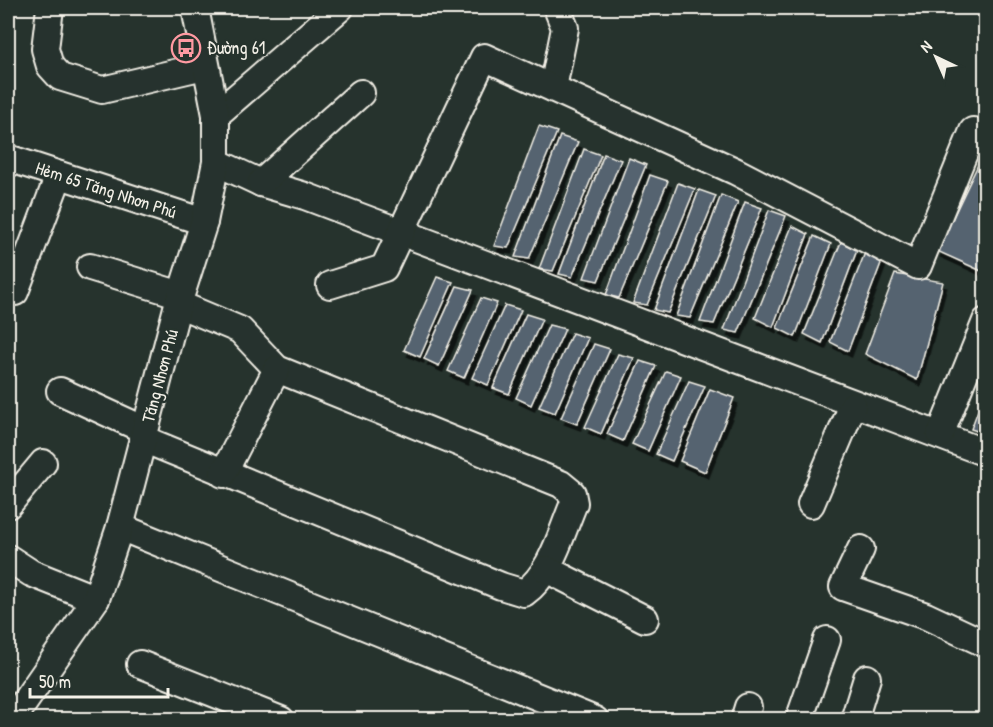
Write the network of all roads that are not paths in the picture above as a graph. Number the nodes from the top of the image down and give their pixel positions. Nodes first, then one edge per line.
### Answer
1 (50, 8) edge
2 (195, 8) edge
3 (340, 8) edge
4 (556, 8) edge
5 (204, 66) junction
6 (553, 88) junction
7 (360, 93) dead end
8 (216, 115) junction
9 (986, 136) edge
10 (8, 158) edge
11 (216, 162) junction
12 (59, 175) junction
13 (261, 183) junction
14 (204, 222) junction
15 (403, 233) junction
16 (90, 267) dead end
17 (330, 285) dead end
18 (15, 292) dead end
19 (180, 300) junction
20 (986, 321) edge
21 (277, 369) junction
22 (60, 391) dead end
23 (853, 405) junction
24 (144, 435) junction
25 (940, 435) junction
26 (986, 453) edge
27 (43, 463) dead end
28 (223, 474) junction
29 (811, 504) dead end
30 (8, 505) edge
31 (120, 527) junction
32 (861, 549) dead end
33 (8, 558) edge
34 (546, 569) junction
35 (96, 599) junction
36 (645, 619) dead end
37 (827, 640) dead end
38 (986, 644) edge
39 (140, 664) dead end
40 (867, 678) dead end
41 (12, 720) edge
42 (281, 720) edge
43 (595, 720) edge
44 (799, 720) edge
45 (854, 720) edge

1 - 5 street
2 - 5 street, Tăng Nhơn Phú
3 - 8 street
4 - 6 street
5 - 8 street, Tăng Nhơn Phú
6 - 9 street
6 - 15 street
7 - 13 street
8 - 11 street, Tăng Nhơn Phú
10 - 12 street, Hẻm 65 Tăng Nhơn Phú
11 - 13 street
11 - 14 street, Tăng Nhơn Phú
12 - 14 street, Hẻm 65 Tăng Nhơn Phú
12 - 18 street
13 - 15 street
14 - 19 street, Tăng Nhơn Phú
15 - 17 street
15 - 23 street
16 - 19 street
19 - 21 street
19 - 24 street, Tăng Nhơn Phú
20 - 25 street
21 - 28 street
21 - 34 street
22 - 24 street
23 - 25 street
23 - 29 street
24 - 28 street
24 - 31 street, Tăng Nhơn Phú
25 - 26 street
27 - 30 street
28 - 34 street
31 - 35 street, Tăng Nhơn Phú
31 - 43 street
32 - 38 street
33 - 35 street
34 - 36 street
35 - 41 street, Tăng Nhơn Phú
37 - 44 street
39 - 42 street
40 - 45 street

